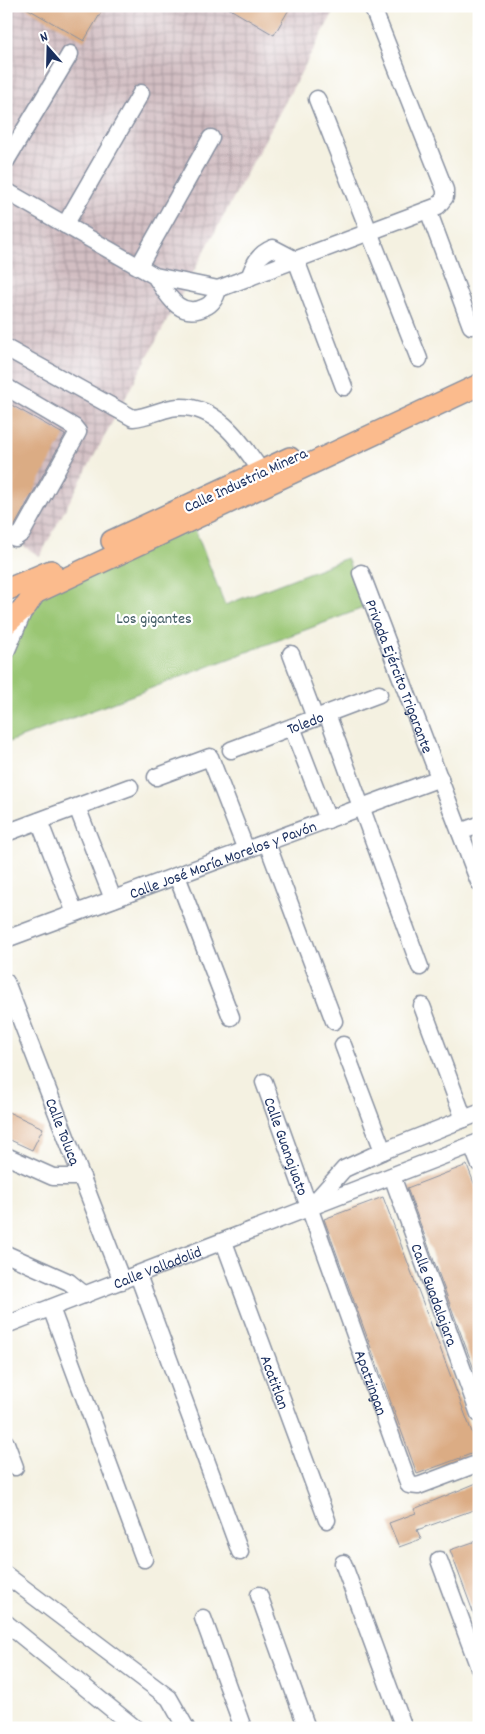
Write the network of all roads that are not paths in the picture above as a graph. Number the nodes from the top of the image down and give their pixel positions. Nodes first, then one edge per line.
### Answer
1 (372, 6) edge
2 (70, 54) dead end
3 (140, 93) dead end
4 (317, 99) dead end
5 (212, 138) dead end
6 (6, 161) edge
7 (6, 191) edge
8 (428, 210) junction
9 (65, 225) junction
10 (369, 232) junction
11 (296, 260) junction
12 (139, 266) junction
13 (155, 276) junction
14 (218, 290) junction
15 (471, 326) dead end
16 (6, 348) edge
17 (419, 359) dead end
18 (479, 370) edge
19 (479, 385) edge
20 (6, 387) edge
21 (344, 387) dead end
22 (261, 471) junction
23 (6, 534) edge
24 (361, 573) dead end
25 (14, 587) edge
26 (26, 606) junction
27 (7, 625) edge
28 (6, 652) edge
29 (291, 654) dead end
30 (379, 694) dead end
31 (321, 716) junction
32 (292, 727) junction
33 (231, 750) dead end
34 (156, 777) dead end
35 (440, 778) junction
36 (130, 787) dead end
37 (77, 807) junction
38 (362, 808) junction
39 (328, 820) junction
40 (39, 821) junction
41 (479, 825) edge
42 (460, 832) junction
43 (6, 833) edge
44 (267, 843) junction
45 (246, 850) junction
46 (177, 876) junction
47 (479, 882) edge
48 (113, 899) junction
49 (75, 913) junction
50 (6, 938) edge
51 (420, 967) dead end
52 (6, 982) edge
53 (422, 1006) dead end
54 (231, 1017) dead end
55 (334, 1021) dead end
56 (343, 1046) dead end
57 (264, 1082) dead end
58 (471, 1116) edge
59 (475, 1144) edge
60 (383, 1151) junction
61 (6, 1156) edge
62 (479, 1164) edge
63 (82, 1176) junction
64 (392, 1176) junction
65 (309, 1208) junction
66 (224, 1242) junction
67 (6, 1254) edge
68 (138, 1275) junction
69 (122, 1281) junction
70 (85, 1295) junction
71 (51, 1308) junction
72 (6, 1325) edge
73 (479, 1414) edge
74 (6, 1443) edge
75 (479, 1463) edge
76 (15, 1467) dead end
77 (328, 1520) dead end
78 (240, 1552) dead end
79 (144, 1560) dead end
80 (440, 1560) dead end
81 (343, 1564) dead end
82 (6, 1575) edge
83 (259, 1596) dead end
84 (203, 1618) dead end
85 (6, 1623) edge
86 (479, 1668) edge
87 (135, 1728) edge
88 (186, 1728) edge
89 (243, 1728) edge
90 (307, 1728) edge
91 (404, 1728) edge

1 - 8 street
2 - 6 street
3 - 9 street
4 - 10 street
5 - 12 street
7 - 9 street
8 - 10 street
8 - 15 street
9 - 12 street
10 - 11 street
10 - 17 street
11 - 14 street
11 - 21 street
12 - 13 street
13 - 14 street
13 - 14 street
16 - 22 street
18 - 22 main road, Calle Industria Minera
19 - 26 main road, Calle Industria Minera
20 - 23 street
22 - 25 main road, Calle Industria Minera
24 - 35 street, Privada Ejército Trigarante
25 - 26 street
25 - 27 street
26 - 27 main road, Calle Industria Minera
26 - 28 street
29 - 31 street
30 - 31 street, Toledo
31 - 32 street, Toledo
31 - 38 street
32 - 33 street, Toledo
32 - 39 street
34 - 45 street
35 - 38 street, Calle José María Morelos y Pavón
35 - 42 street, Privada Ejército Trigarante
36 - 37 street
37 - 40 street
37 - 48 street
38 - 39 street, Calle José María Morelos y Pavón
38 - 51 street
39 - 44 street, Calle José María Morelos y Pavón
40 - 43 street
40 - 49 street
41 - 42 street
42 - 47 street, Privada Ejército Trigarante
44 - 45 street, Calle José María Morelos y Pavón
44 - 55 street
45 - 46 street, Calle José María Morelos y Pavón
46 - 48 street, Calle José María Morelos y Pavón
46 - 54 street
48 - 49 street, Calle José María Morelos y Pavón
49 - 50 street, Calle José María Morelos y Pavón
52 - 63 street, Calle Toluca
53 - 58 street
56 - 60 street
57 - 65 street, Calle Guanajuato
58 - 60 street, Calle Valladolid
59 - 62 street
59 - 64 street, Calle Valladolid
60 - 65 street, Calle Valladolid
61 - 63 street
63 - 69 street, Calle Toluca
64 - 65 street, Calle Valladolid
64 - 73 street, Calle Guadalajara
65 - 66 street, Calle Valladolid
65 - 75 street, Apatzingan
66 - 68 street, Calle Valladolid
66 - 77 street, Acatitlan
67 - 70 street
68 - 69 street, Calle Valladolid
68 - 78 street
69 - 70 street, Calle Valladolid
70 - 71 street, Calle Valladolid
71 - 72 street, Calle Valladolid
71 - 79 street
74 - 76 street
80 - 86 street
81 - 91 street
82 - 88 street
83 - 90 street
84 - 89 street
85 - 87 street

